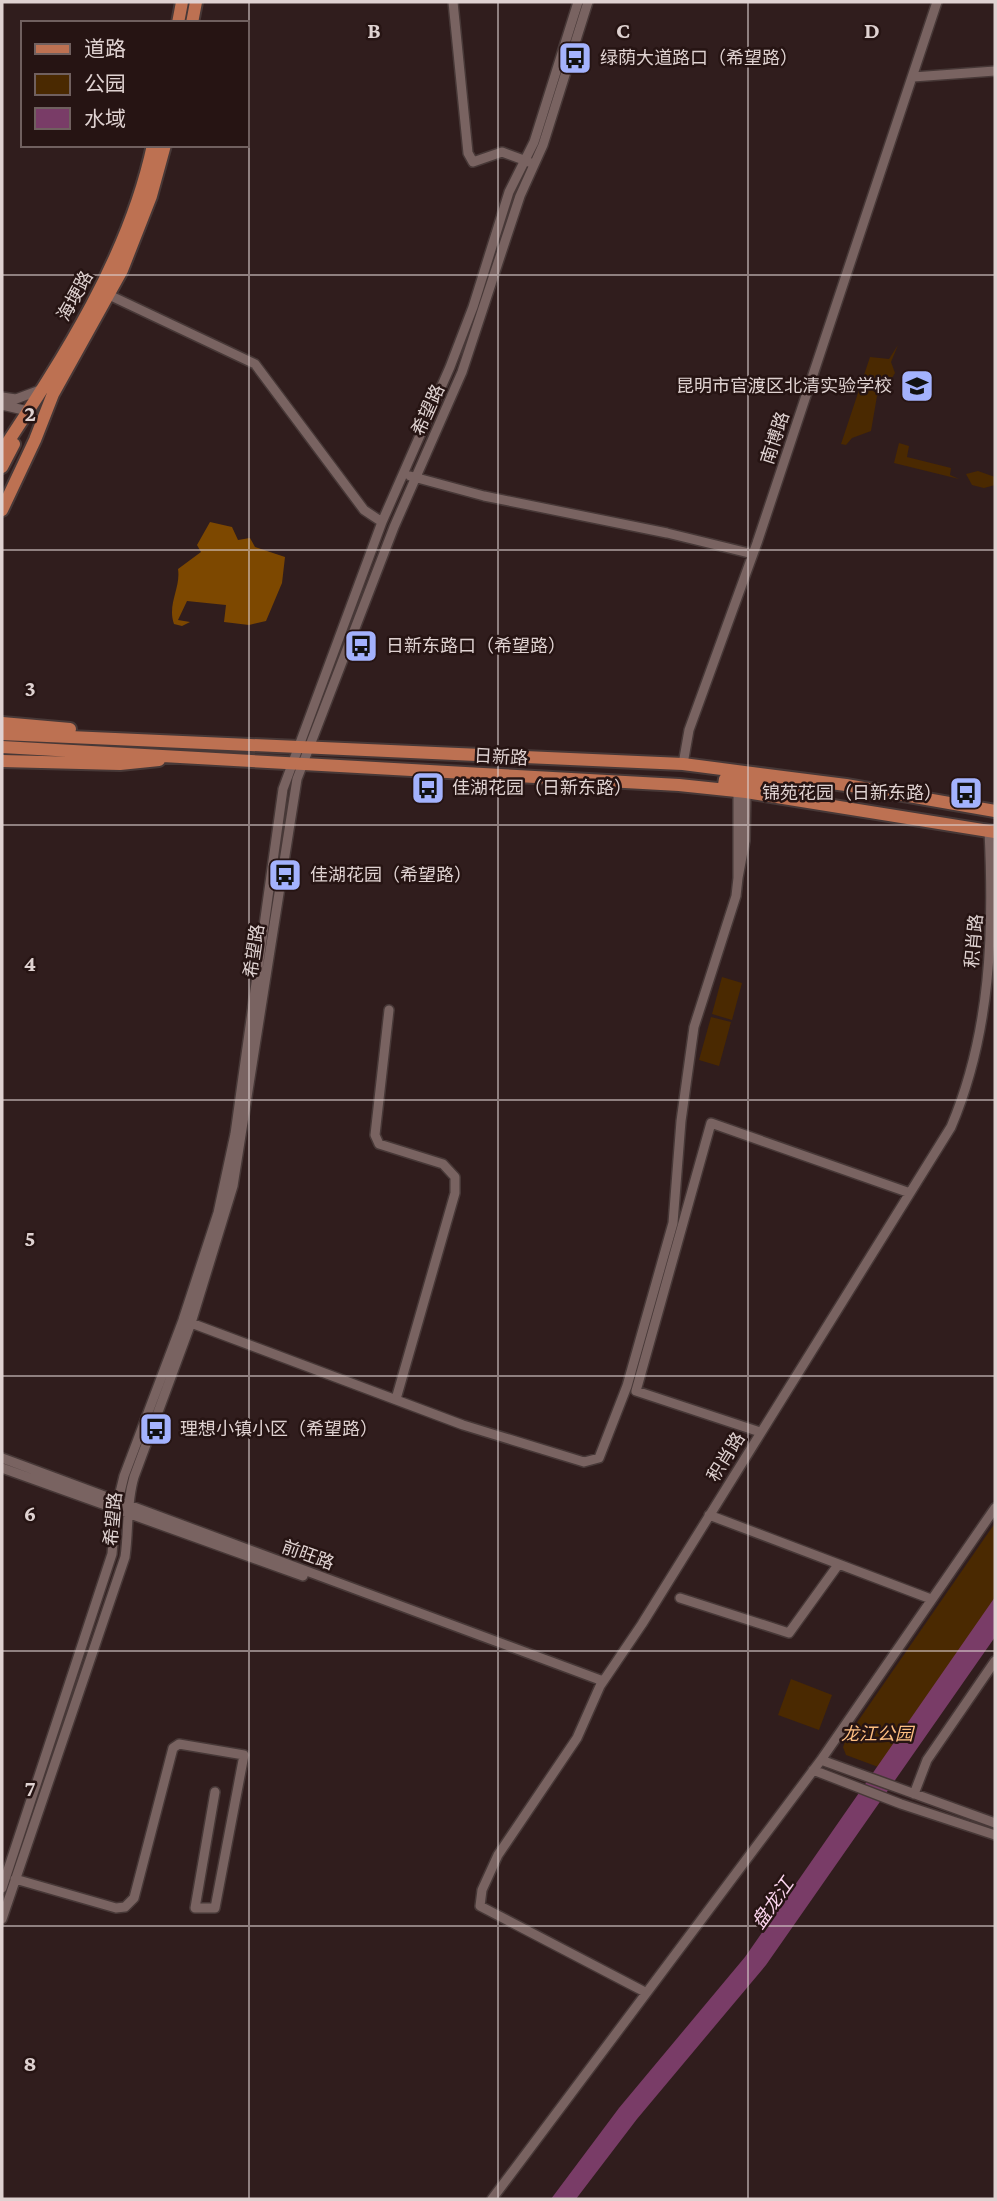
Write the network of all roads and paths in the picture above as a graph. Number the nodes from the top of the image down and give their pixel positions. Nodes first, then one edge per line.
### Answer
1 (182, 2) edge
2 (196, 2) edge
3 (453, 2) edge
4 (578, 2) edge
5 (588, 2) edge
6 (937, 2) edge
7 (178, 21) edge
8 (192, 21) edge
9 (995, 71) edge
10 (913, 77) junction
11 (152, 147) edge
12 (164, 147) edge
13 (524, 160) junction
14 (535, 164) junction
15 (109, 295) junction
16 (47, 396) junction
17 (2, 397) edge
18 (2, 405) edge
19 (28, 411) junction
20 (2, 442) edge
21 (2, 451) edge
22 (2, 467) edge
23 (403, 473) junction
24 (414, 478) junction
25 (2, 493) edge
26 (2, 510) edge
27 (382, 522) junction
28 (753, 554) junction
29 (2, 723) edge
30 (2, 734) edge
31 (192, 743) junction
32 (2, 747) edge
33 (304, 748) junction
34 (204, 756) junction
35 (2, 761) edge
36 (297, 762) junction
37 (682, 764) junction
38 (846, 785) junction
39 (739, 791) junction
40 (995, 811) edge
41 (992, 831) edge
42 (985, 997) junction
43 (995, 999) edge
44 (389, 1010) dead end
45 (910, 1193) junction
46 (191, 1323) junction
47 (396, 1399) junction
48 (760, 1433) junction
49 (2, 1458) edge
50 (2, 1468) edge
51 (122, 1507) junction
52 (995, 1507) edge
53 (709, 1515) junction
54 (838, 1565) junction
55 (680, 1598) dead end
56 (931, 1599) junction
57 (995, 1661) edge
58 (601, 1683) junction
59 (821, 1760) junction
60 (813, 1770) junction
61 (215, 1791) dead end
62 (911, 1793) junction
63 (30, 1818) junction
64 (995, 1823) edge
65 (995, 1835) edge
66 (15, 1879) junction
67 (5, 1890) edge
68 (2, 1919) edge
69 (645, 1992) junction
70 (492, 2199) edge

1 - 7 main road
2 - 8 main road
3 - 13 street
4 - 13 street, 希望路
5 - 14 street, 希望路
6 - 10 street, 南博路
9 - 10 street
10 - 28 street, 南博路
11 - 16 main road, 海埂路
12 - 15 main road, 海埂路
13 - 14 street
13 - 23 street, 希望路
14 - 24 street, 希望路
15 - 16 main road, 海埂路
15 - 27 street
16 - 17 street
16 - 19 main road, 海埂路
16 - 25 main road, 海埂路
16 - 26 main road
18 - 19 street
19 - 20 main road
19 - 21 main road, 海埂路
19 - 22 main road
23 - 24 street
23 - 27 street, 希望路
24 - 28 street
24 - 33 street, 希望路
27 - 33 street, 希望路
28 - 37 street, 南博路
29 - 31 main road, 日新路
30 - 31 main road, 日新路
31 - 33 main road, 日新路
32 - 34 main road, 日新路
33 - 36 street, 希望路
33 - 37 main road, 日新路
34 - 35 main road
34 - 36 main road, 日新路
36 - 39 main road, 日新路
36 - 46 street, 希望路
36 - 51 street, 希望路
37 - 38 main road, 日新路
38 - 39 main road
38 - 40 main road, 日新路
39 - 41 main road, 日新路
39 - 47 street
41 - 42 street, 积肖路
42 - 43 street
42 - 45 street, 积肖路
44 - 47 street
45 - 48 street, 积肖路
45 - 48 street
46 - 47 street
46 - 51 street, 希望路
48 - 53 street, 积肖路
49 - 51 street, 前旺路
50 - 51 street, 前旺路
51 - 58 street, 前旺路
51 - 63 street, 希望路
52 - 56 street
53 - 54 street
53 - 58 street, 积肖路
54 - 55 street
54 - 56 street
56 - 59 street
57 - 62 street
58 - 69 street, 积肖路
59 - 60 street
59 - 62 street
60 - 65 street
60 - 69 street
61 - 66 street
62 - 64 street
63 - 66 street, 希望路
63 - 67 street, 希望路
66 - 67 street, 希望路
67 - 68 street, 希望路
69 - 70 street

